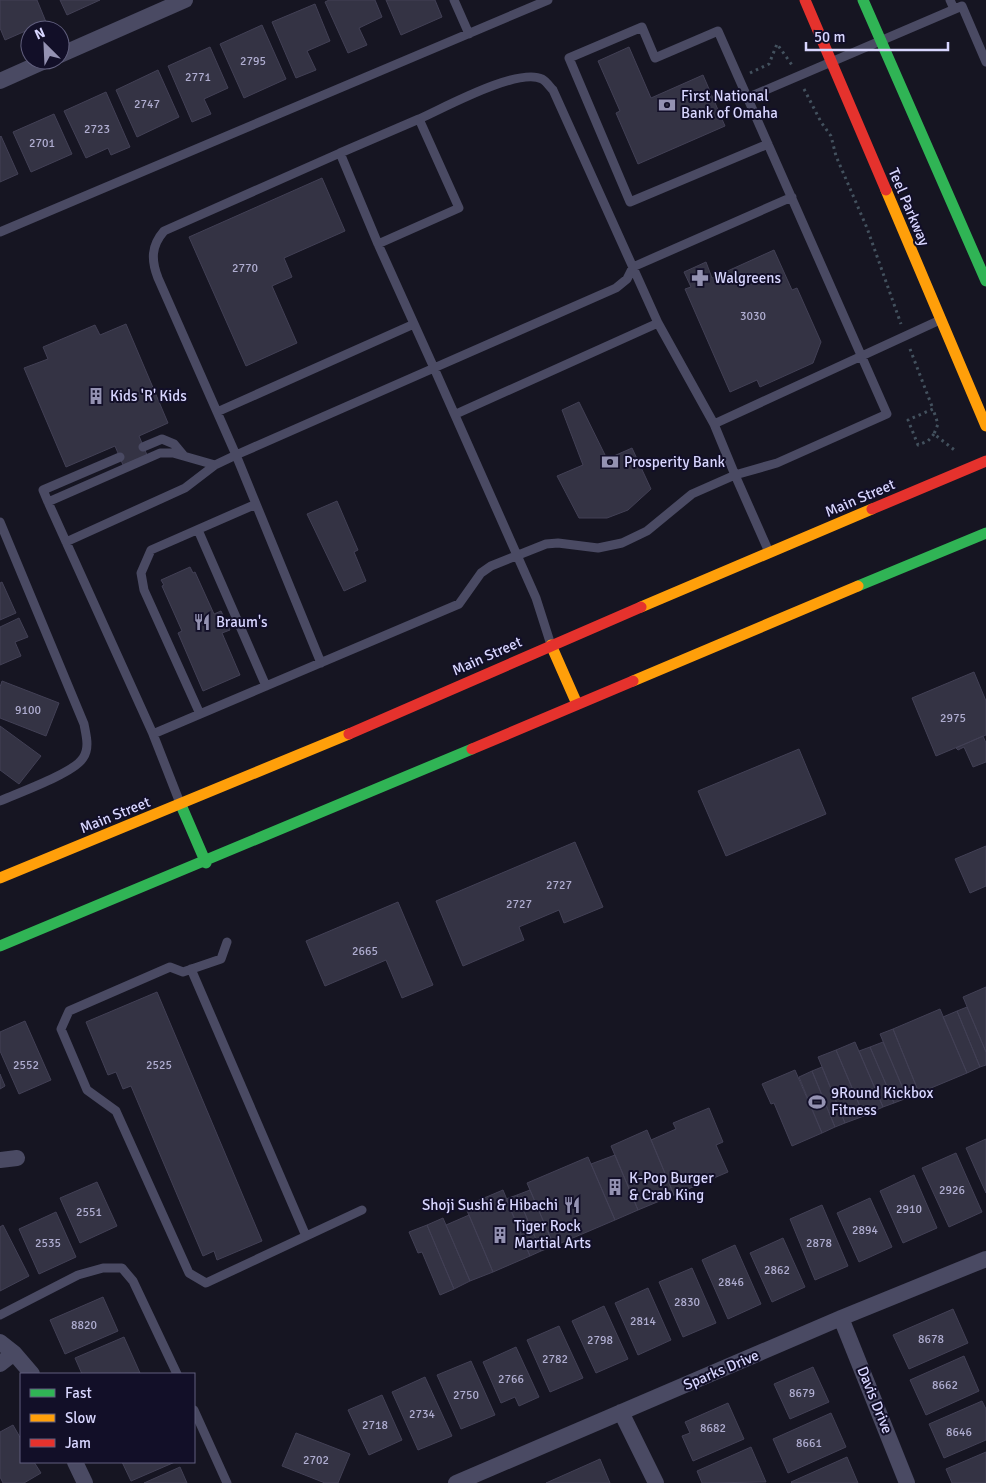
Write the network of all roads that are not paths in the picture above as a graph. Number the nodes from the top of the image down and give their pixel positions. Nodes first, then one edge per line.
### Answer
1 (186, 0) edge
2 (454, 0) edge
3 (548, 0) edge
4 (805, 0) edge
5 (863, 0) edge
6 (950, 0) edge
7 (954, 9) junction
8 (468, 34) junction
9 (881, 42) junction
10 (70, 50) edge
11 (986, 62) edge
12 (832, 63) junction
13 (25, 70) edge
14 (0, 81) edge
15 (747, 98) junction
16 (419, 120) junction
17 (768, 144) junction
18 (340, 153) junction
19 (792, 197) junction
20 (0, 232) edge
21 (378, 244) junction
22 (634, 267) junction
23 (986, 281) edge
24 (940, 320) junction
25 (414, 324) junction
26 (658, 324) junction
27 (862, 357) junction
28 (434, 368) junction
29 (217, 412) junction
30 (456, 414) junction
31 (714, 424) junction
32 (986, 426) edge
33 (143, 447) dead end
34 (184, 456) junction
35 (236, 456) junction
36 (120, 457) dead end
37 (986, 461) edge
38 (215, 465) junction
39 (735, 475) junction
40 (48, 502) junction
41 (256, 504) junction
42 (0, 522) edge
43 (198, 530) junction
44 (986, 533) edge
45 (66, 542) junction
46 (770, 553) junction
47 (518, 557) junction
48 (551, 645) junction
49 (322, 663) junction
50 (266, 686) junction
51 (577, 704) junction
52 (200, 714) junction
53 (153, 734) junction
54 (0, 801) edge
55 (181, 805) junction
56 (206, 863) junction
57 (0, 878) edge
58 (227, 942) dead end
59 (0, 946) edge
60 (191, 969) junction
61 (17, 1158) dead end
62 (0, 1160) edge
63 (362, 1210) dead end
64 (306, 1236) junction
65 (986, 1259) edge
66 (0, 1315) edge
67 (841, 1318) junction
68 (0, 1342) edge
69 (14, 1353) junction
70 (0, 1364) edge
71 (31, 1373) edge
72 (177, 1373) edge
73 (195, 1412) edge
74 (621, 1412) junction
75 (75, 1463) edge
76 (84, 1483) edge
77 (227, 1483) edge
78 (456, 1483) edge
79 (656, 1483) edge
80 (907, 1483) edge

1 - 10 street
2 - 8 lane
3 - 8 lane
4 - 12 main road, Teel Parkway
5 - 9 main road
6 - 7 lane
7 - 9 lane
7 - 11 lane
8 - 20 lane
9 - 12 lane
9 - 23 main road
12 - 15 lane
12 - 24 main road, Teel Parkway
13 - 14 street
15 - 17 lane
15 - 17 lane
16 - 18 lane
16 - 21 lane
16 - 22 lane
17 - 19 lane
18 - 21 lane
18 - 29 lane
19 - 22 lane
19 - 27 lane
21 - 25 lane
22 - 26 lane
22 - 28 lane
24 - 27 lane
24 - 32 main road, Teel Parkway
25 - 28 lane
25 - 29 lane
26 - 30 lane
26 - 31 lane
27 - 31 lane
27 - 39 lane
28 - 30 lane
28 - 35 lane
29 - 35 lane
30 - 47 lane
31 - 39 lane
33 - 34 lane
34 - 38 lane
34 - 40 lane
35 - 38 lane
35 - 41 lane
36 - 40 lane
37 - 46 main road, Main Street
38 - 45 lane
39 - 46 lane
39 - 47 lane
40 - 45 lane
41 - 43 lane
41 - 49 lane
42 - 54 lane
43 - 50 lane
43 - 52 lane
44 - 51 main road
45 - 53 lane
46 - 48 main road, Main Street
47 - 48 lane
47 - 49 lane
48 - 51 main road
48 - 55 main road, Main Street
49 - 50 lane
50 - 52 lane
51 - 56 main road
52 - 53 lane
53 - 55 lane
55 - 56 main road
55 - 57 main road, Main Street
56 - 59 main road
58 - 60 lane
60 - 64 lane
60 - 64 lane
61 - 62 street
63 - 64 lane
65 - 67 street, Sparks Drive
66 - 72 lane
67 - 74 street, Sparks Drive
67 - 80 street, Davis Drive
68 - 69 street
69 - 70 street
69 - 71 street
73 - 77 lane
74 - 78 street, Sparks Drive
74 - 79 street
75 - 76 street

